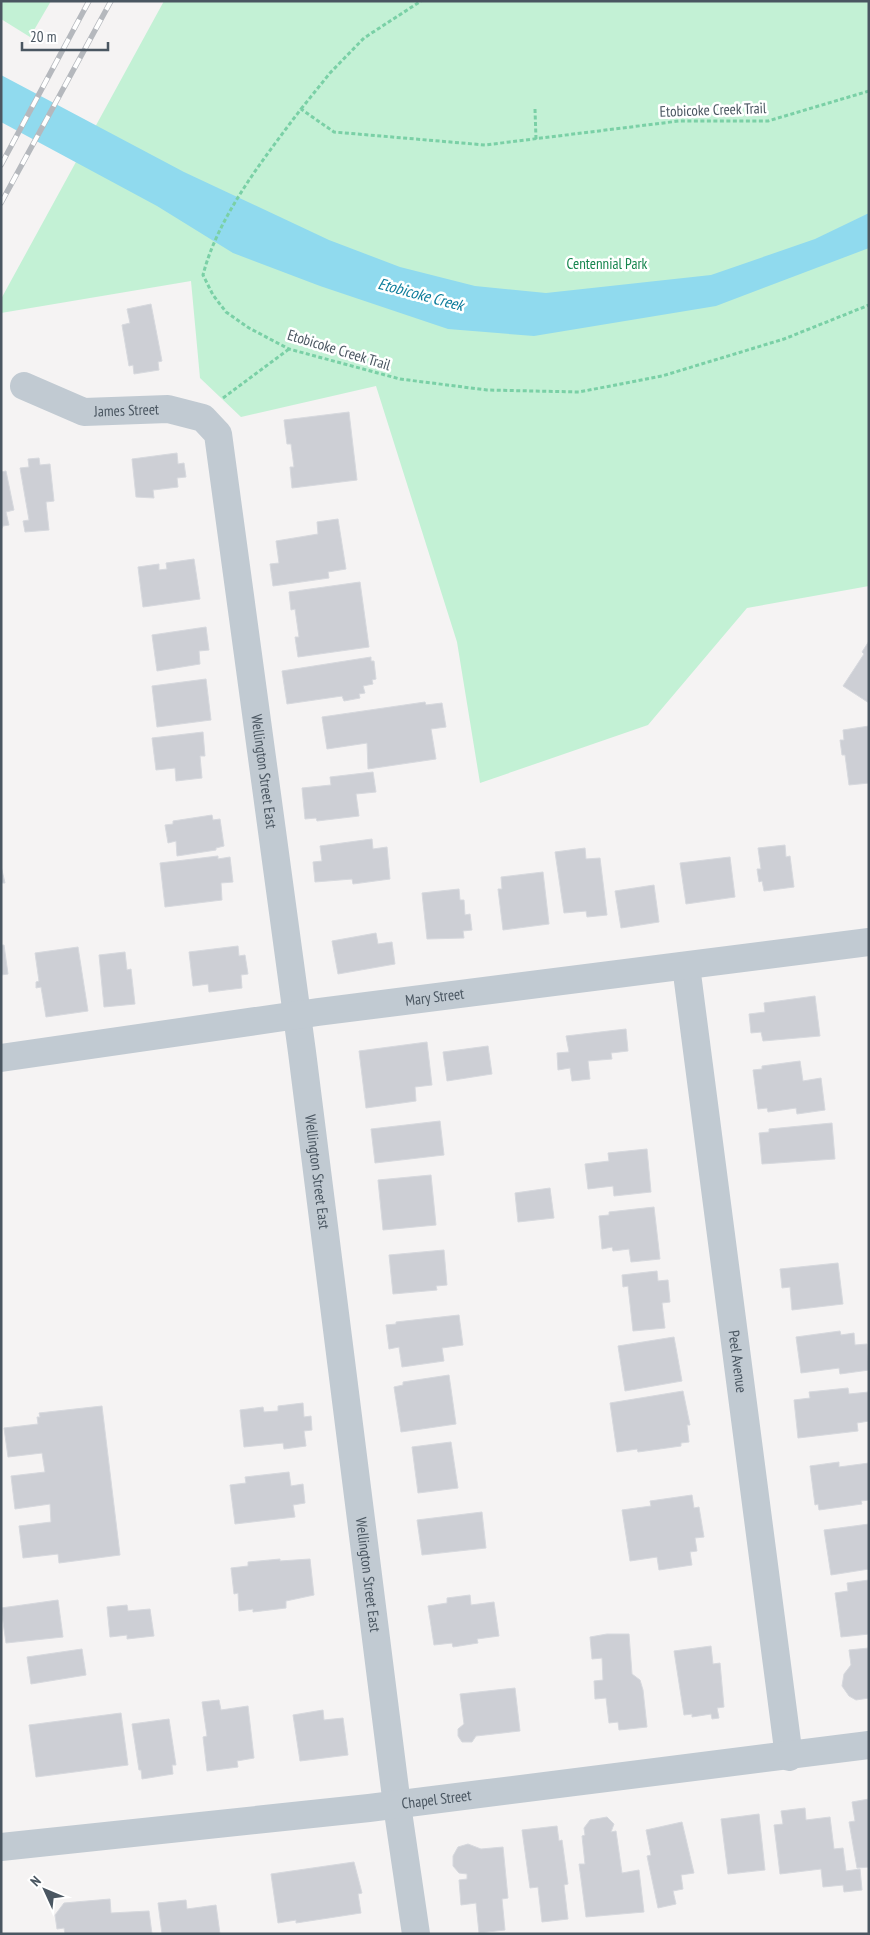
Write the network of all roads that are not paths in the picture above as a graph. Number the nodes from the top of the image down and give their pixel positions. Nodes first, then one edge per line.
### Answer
1 (24, 386) dead end
2 (203, 418) joint
3 (869, 942) edge
4 (686, 966) junction
5 (297, 1015) junction
6 (1, 1058) edge
7 (869, 1745) edge
8 (789, 1757) junction
9 (397, 1805) junction
10 (1, 1846) edge
11 (416, 1934) edge

1 - 2 street, James Street
2 - 5 street, Wellington Street East
3 - 4 street, Mary Street
4 - 5 street, Mary Street
4 - 8 street, Peel Avenue
5 - 6 street, Mary Street
5 - 9 street, Wellington Street East
7 - 8 street, Chapel Street
8 - 9 street, Chapel Street
9 - 10 street, Chapel Street
9 - 11 street, Wellington Street East

